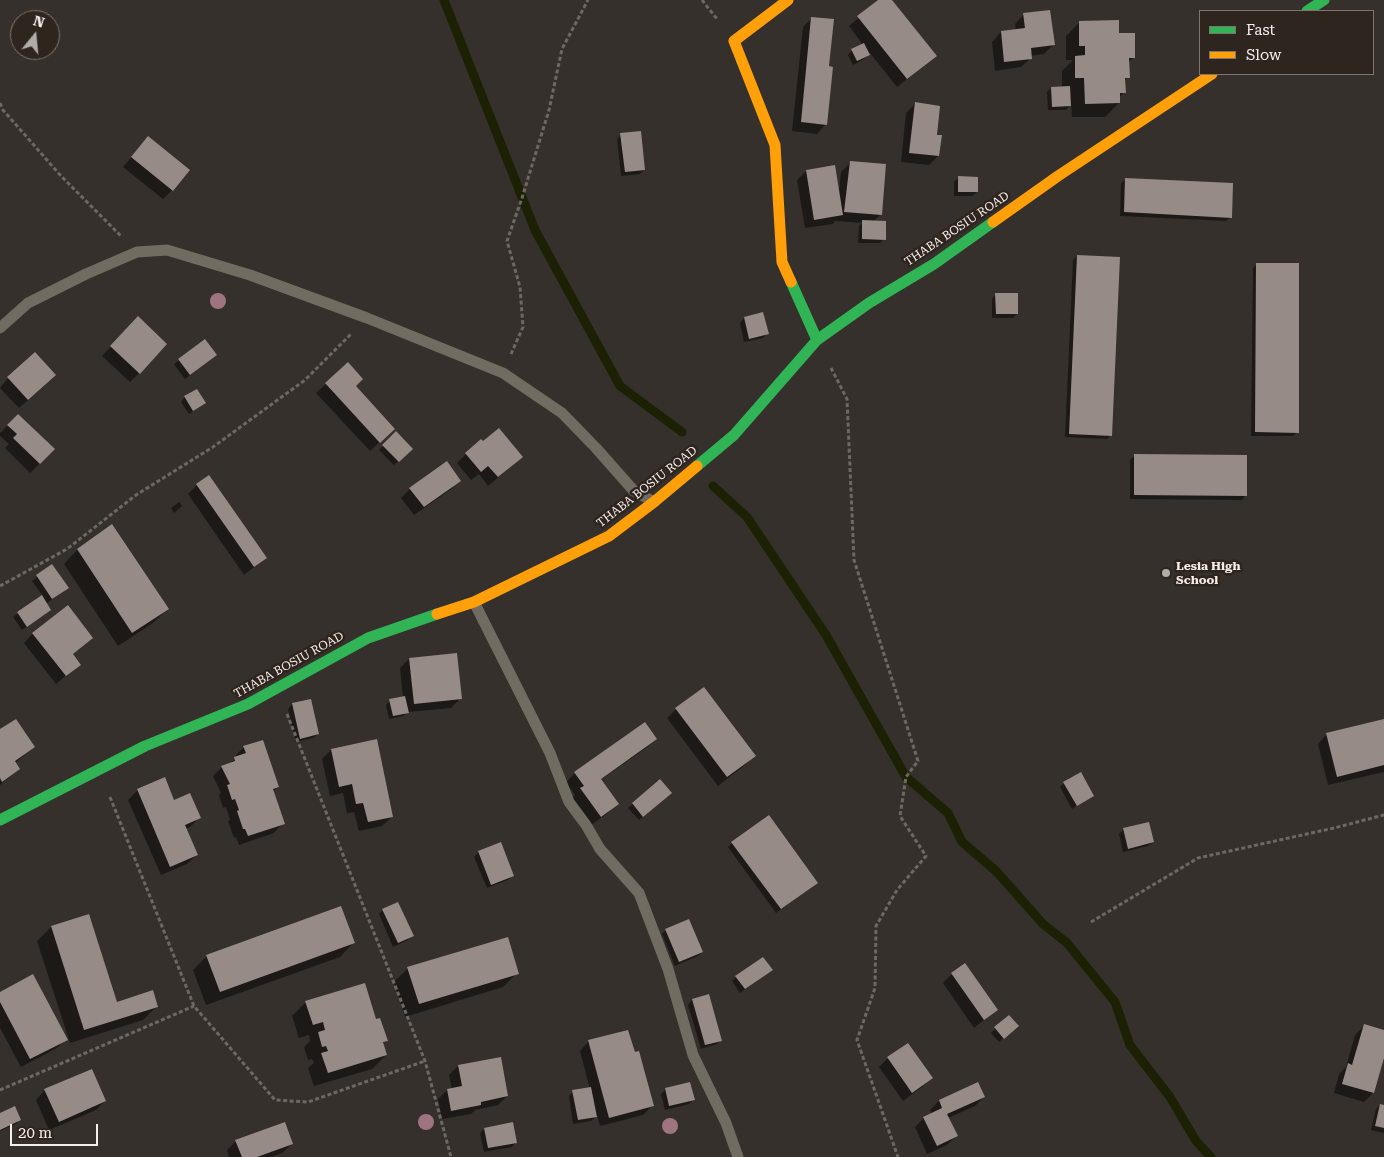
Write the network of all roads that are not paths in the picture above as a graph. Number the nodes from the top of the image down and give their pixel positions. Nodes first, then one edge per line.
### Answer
1 (788, 0) edge
2 (1324, 0) edge
3 (1309, 10) edge
4 (1210, 75) edge
5 (0, 328) edge
6 (817, 340) junction
7 (654, 502) junction
8 (474, 602) junction
9 (0, 820) edge
10 (738, 1157) edge

1 - 6 street
2 - 3 street
4 - 6 street, THABA BOSIU ROAD
5 - 7 lane
6 - 7 street, THABA BOSIU ROAD
7 - 8 street, THABA BOSIU ROAD
8 - 9 street, THABA BOSIU ROAD
8 - 10 lane

